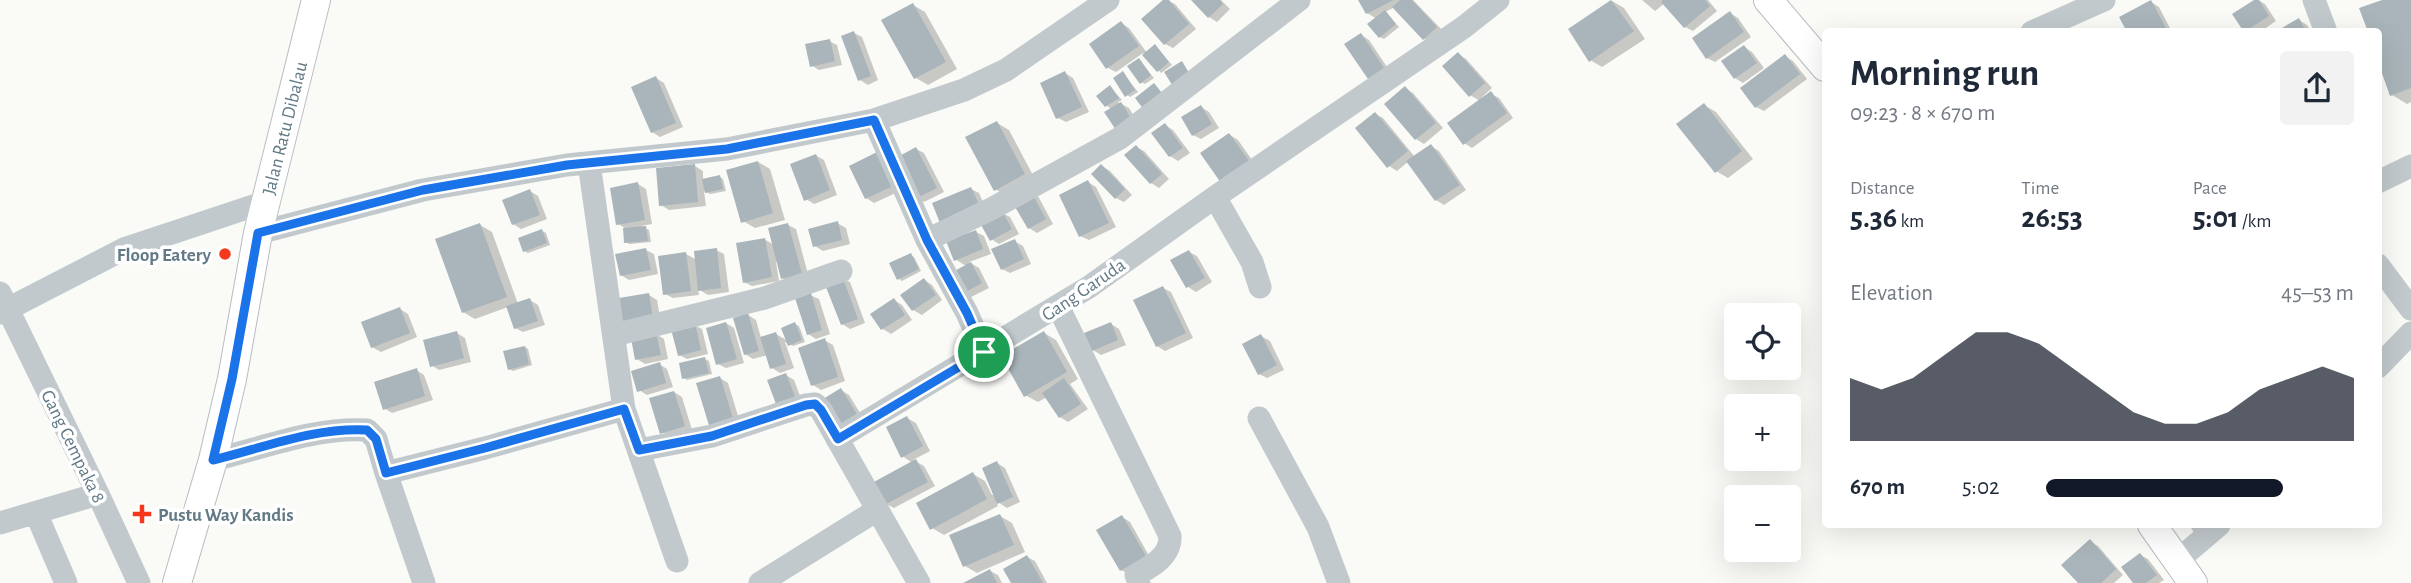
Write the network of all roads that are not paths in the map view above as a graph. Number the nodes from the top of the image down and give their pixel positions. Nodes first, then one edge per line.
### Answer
1 (316, 0) edge
2 (1108, 0) edge
3 (1300, 0) edge
4 (1498, 0) edge
5 (1768, 0) edge
6 (2104, 0) edge
7 (2314, 0) edge
8 (2041, 28) edge
9 (2324, 28) edge
10 (1822, 63) edge
11 (874, 120) junction
12 (589, 163) junction
13 (2411, 166) edge
14 (2382, 180) edge
15 (1215, 197) junction
16 (265, 202) junction
17 (258, 233) junction
18 (927, 240) junction
19 (2382, 270) edge
20 (841, 271) dead end
21 (1260, 287) dead end
22 (2, 306) edge
23 (1058, 306) junction
24 (2411, 309) edge
25 (2411, 333) edge
26 (614, 335) junction
27 (984, 352) junction
28 (2382, 362) edge
29 (624, 409) junction
30 (1259, 418) dead end
31 (838, 439) junction
32 (639, 450) junction
33 (213, 460) junction
34 (386, 473) junction
35 (98, 494) junction
36 (877, 510) junction
37 (36, 513) junction
38 (0, 523) edge
39 (2154, 528) edge
40 (2217, 528) edge
41 (677, 561) dead end
42 (2185, 572) edge
43 (1334, 582) edge
44 (66, 583) edge
45 (139, 583) edge
46 (177, 583) edge
47 (424, 583) edge
48 (760, 583) edge
49 (919, 583) edge
50 (1139, 583) edge

1 - 16 main road, Jalan Ratu Dibalau
2 - 11 street
3 - 18 street
4 - 15 street, Gang Garuda
5 - 10 main road
6 - 8 street
7 - 9 street
11 - 12 street
11 - 18 street
12 - 17 street
12 - 26 street
13 - 14 street
15 - 21 street
15 - 23 street, Gang Garuda
16 - 17 main road, Jalan Ratu Dibalau
16 - 22 street
17 - 33 main road, Jalan Ratu Dibalau
18 - 27 street
19 - 24 street
20 - 26 street
22 - 35 street, Gang Cempaka 8
23 - 27 street, Gang Garuda
23 - 50 street
25 - 28 street
26 - 29 street
27 - 31 street, Gang Garuda
29 - 32 street
29 - 34 street
30 - 43 street
31 - 32 street
31 - 36 street
32 - 41 street
33 - 34 street
33 - 46 main road, Jalan Ratu Dibalau
34 - 47 street
35 - 37 street
35 - 45 street, Gang Cempaka 8
36 - 48 street
36 - 49 street
37 - 38 street
37 - 44 street
39 - 42 main road
40 - 42 street

